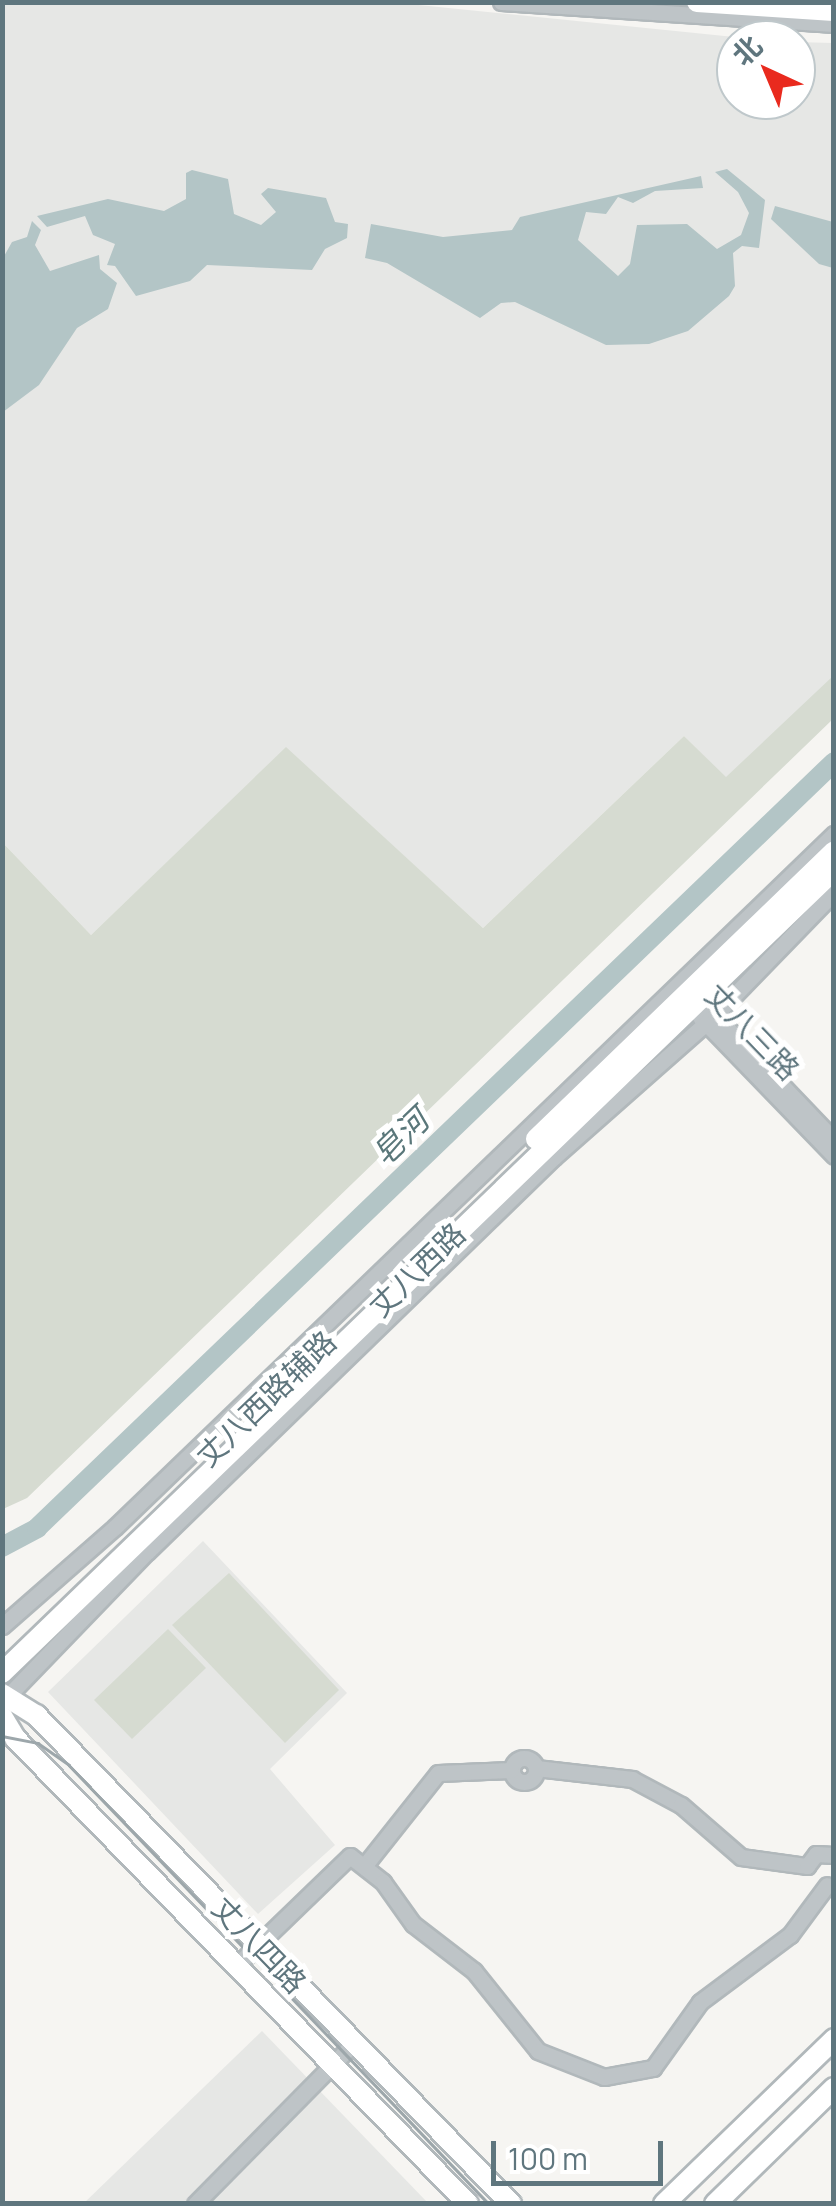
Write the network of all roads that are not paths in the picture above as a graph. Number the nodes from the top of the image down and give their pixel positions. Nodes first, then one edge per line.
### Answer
1 (501, 2) edge
2 (697, 2) edge
3 (770, 5) edge
4 (834, 11) edge
5 (834, 24) edge
6 (834, 834) edge
7 (834, 851) edge
8 (834, 870) edge
9 (834, 892) edge
10 (694, 1004) junction
11 (834, 1140) edge
12 (834, 1156) edge
13 (2, 1626) edge
14 (5, 1684) edge
15 (834, 1856) edge
16 (365, 1866) junction
17 (807, 1866) junction
18 (832, 1884) edge
19 (258, 1944) junction
20 (237, 1965) junction
21 (834, 2039) edge
22 (358, 2046) junction
23 (335, 2066) junction
24 (834, 2088) edge
25 (195, 2204) edge
26 (206, 2204) edge
27 (468, 2204) edge
28 (510, 2204) edge
29 (664, 2204) edge
30 (715, 2204) edge

1 - 5 street
2 - 3 main road
3 - 4 main road
6 - 10 street, 丈八西路辅路
7 - 10 main road, 丈八西路
8 - 10 main road, 丈八西路
9 - 10 street, 丈八西路辅路
10 - 11 street, 丈八三路
10 - 12 street, 丈八三路
10 - 13 street, 丈八西路辅路
10 - 14 main road, 丈八西路
10 - 14 street, 丈八西路辅路
14 - 19 main road, 丈八四路
14 - 20 main road, 丈八四路
15 - 17 street
16 - 17 street
16 - 18 street
16 - 19 street
17 - 18 street
19 - 20 street
19 - 22 main road, 丈八四路
20 - 23 main road, 丈八四路
21 - 29 main road
22 - 23 street
22 - 28 main road, 丈八四路
23 - 25 street
23 - 26 street
23 - 27 main road, 丈八四路
24 - 30 main road

